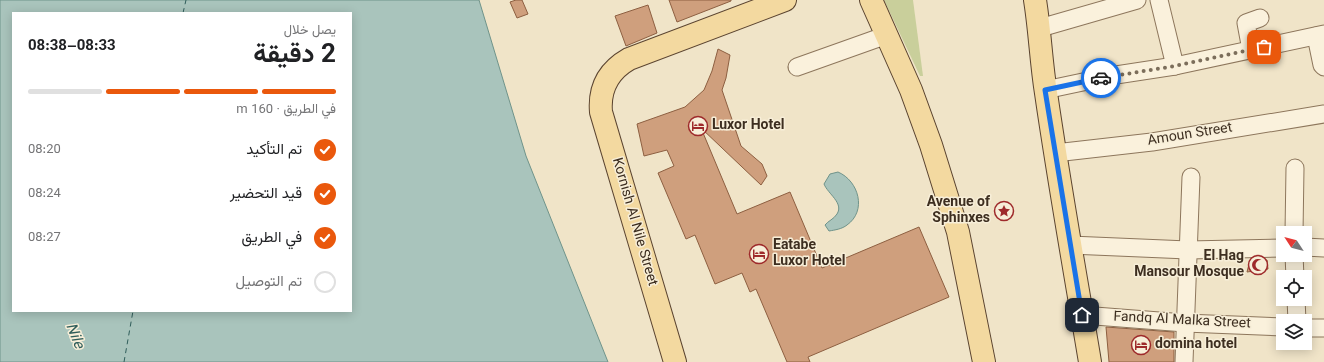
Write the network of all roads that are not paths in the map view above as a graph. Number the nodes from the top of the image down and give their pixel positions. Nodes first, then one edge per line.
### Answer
1 (785, 0) edge
2 (871, 0) edge
3 (1035, 0) edge
4 (1137, 0) edge
5 (1160, 0) edge
6 (1260, 18) dead end
7 (1040, 28) junction
8 (887, 35) junction
9 (1320, 35) edge
10 (1252, 50) junction
11 (1175, 66) junction
12 (797, 67) dead end
13 (1324, 67) edge
14 (1045, 90) junction
15 (1324, 114) edge
16 (1055, 153) junction
17 (1295, 168) dead end
18 (1190, 177) dead end
19 (1294, 226) edge
20 (1070, 245) junction
21 (1276, 248) edge
22 (1312, 248) edge
23 (1324, 248) edge
24 (1188, 250) junction
25 (1082, 315) junction
26 (1185, 323) junction
27 (1276, 327) edge
28 (1312, 328) edge
29 (1324, 328) edge
30 (675, 362) edge
31 (984, 362) edge
32 (1090, 362) edge
33 (1184, 362) edge

1 - 30 main road, Kornish Al Nile Street
2 - 8 main road
3 - 7 main road
4 - 7 street
5 - 11 street
6 - 10 street
7 - 14 main road
8 - 12 street
8 - 31 main road
9 - 10 street
9 - 13 street
10 - 11 street
11 - 14 street
14 - 16 main road
15 - 16 street, Amoun Street
16 - 20 main road
17 - 19 street
18 - 24 street
20 - 24 street
20 - 25 main road
21 - 24 street
22 - 23 street
24 - 26 street
25 - 26 street, Fandq Al Malka Street
25 - 32 main road
26 - 27 street, Fandq Al Malka Street
26 - 33 street
28 - 29 street

